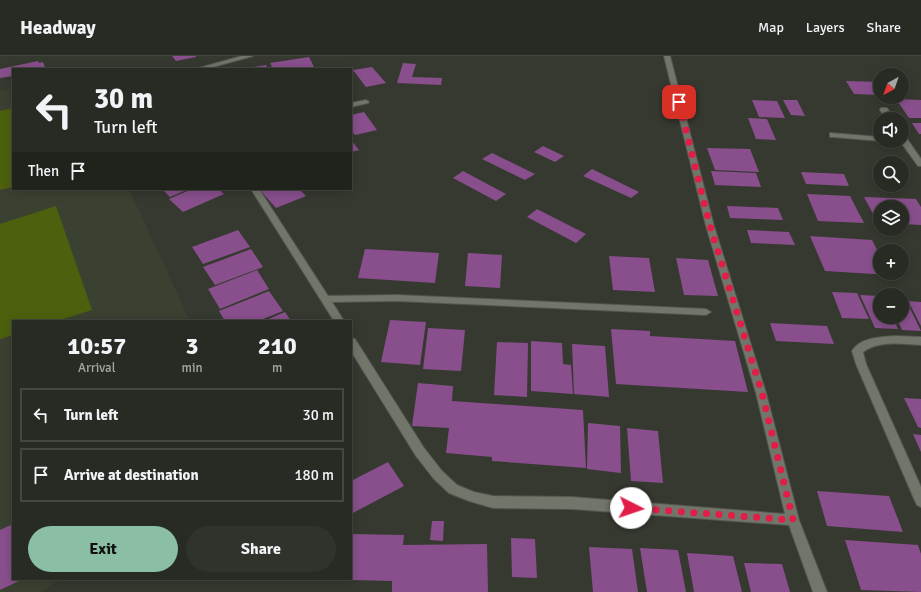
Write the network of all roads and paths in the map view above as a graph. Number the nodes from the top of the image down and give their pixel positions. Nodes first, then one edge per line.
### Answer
1 (250, 56) edge
2 (667, 56) edge
3 (202, 68) edge
4 (366, 102) dead end
5 (352, 105) edge
6 (833, 135) dead end
7 (873, 138) edge
8 (909, 147) edge
9 (921, 164) edge
10 (256, 190) edge
11 (325, 298) junction
12 (706, 312) dead end
13 (337, 320) edge
14 (921, 342) edge
15 (352, 344) edge
16 (921, 501) edge
17 (793, 520) junction
18 (820, 592) edge

1 - 3 street
2 - 17 street
4 - 5 street
6 - 7 street
8 - 9 street
10 - 11 street
11 - 12 street
11 - 13 street
14 - 16 street
15 - 17 street
17 - 18 street

